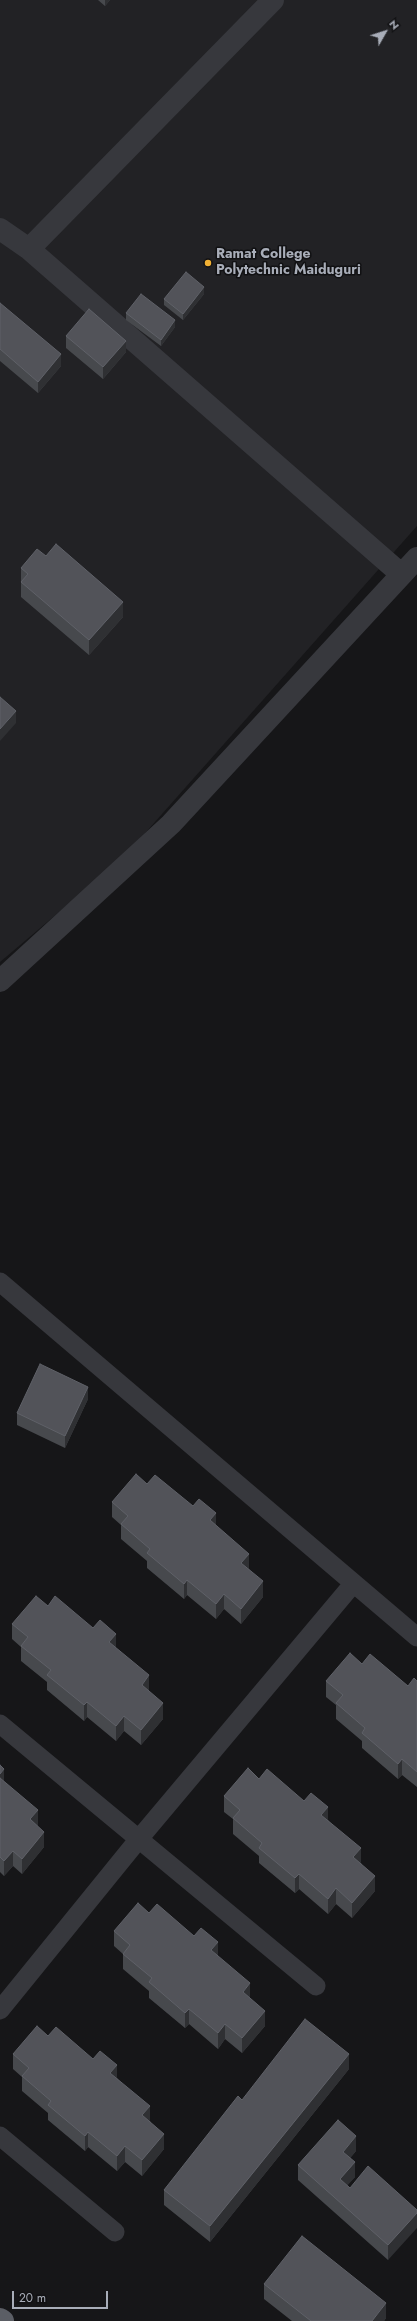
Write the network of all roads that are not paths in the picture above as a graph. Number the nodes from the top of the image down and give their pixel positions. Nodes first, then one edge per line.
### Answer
1 (273, 0) edge
2 (0, 229) edge
3 (29, 249) junction
4 (417, 558) edge
5 (402, 574) junction
6 (0, 981) edge
7 (0, 1282) edge
8 (354, 1584) junction
9 (417, 1637) edge
10 (0, 1724) edge
11 (138, 1840) junction
12 (316, 1986) dead end
13 (0, 2010) edge
14 (0, 2136) edge
15 (115, 2232) dead end
16 (0, 2319) edge
17 (3, 2321) edge

1 - 3 street
2 - 3 street
3 - 5 street
4 - 5 street
5 - 6 street
7 - 8 lane
8 - 9 lane
8 - 11 lane
10 - 11 lane
11 - 12 lane
11 - 13 lane
14 - 15 lane
16 - 17 highway

